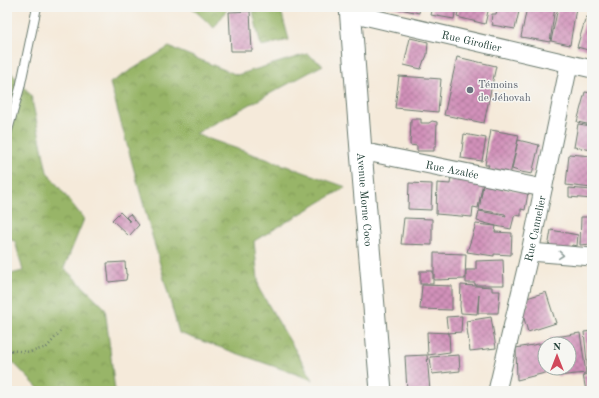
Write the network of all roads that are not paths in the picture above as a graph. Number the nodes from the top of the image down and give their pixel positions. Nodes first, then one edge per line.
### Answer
1 (37, 7) edge
2 (351, 10) edge
3 (568, 64) junction
4 (592, 69) edge
5 (7, 134) edge
6 (361, 151) junction
7 (544, 188) junction
8 (530, 252) junction
9 (592, 257) edge
10 (381, 391) edge
11 (497, 391) edge

1 - 5 lane
2 - 3 street, Rue Giroflier
2 - 6 street, Avenue Morne Coco
3 - 4 street, Rue Giroflier
3 - 7 street, Rue Cannelier
6 - 7 street, Rue Azalée
6 - 10 street, Avenue Morne Coco
7 - 8 street, Rue Cannelier
8 -> 9 street
8 - 11 street, Rue Cannelier

